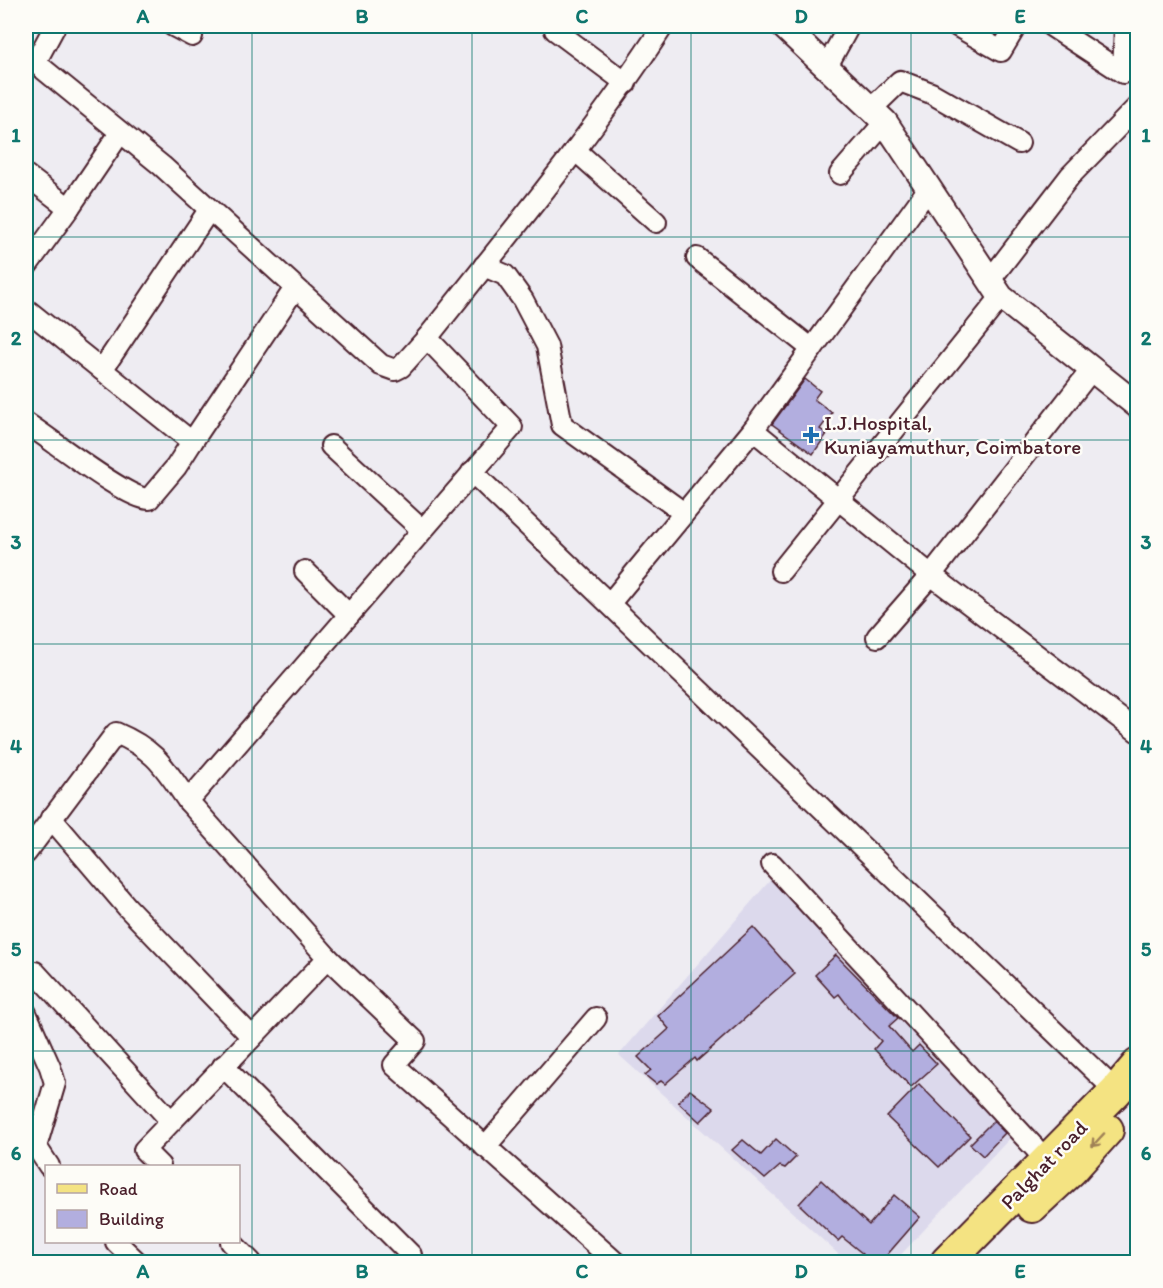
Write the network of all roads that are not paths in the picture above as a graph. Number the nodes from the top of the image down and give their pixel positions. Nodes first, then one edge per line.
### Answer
1 (56, 26) edge
2 (173, 26) edge
3 (663, 26) edge
4 (783, 26) edge
5 (849, 26) edge
6 (957, 26) edge
7 (1016, 26) edge
8 (1051, 26) edge
9 (1125, 26) edge
10 (555, 30) dead end
11 (192, 36) dead end
12 (30, 59) edge
13 (826, 66) junction
14 (626, 83) junction
15 (1137, 106) edge
16 (878, 115) junction
17 (120, 133) junction
18 (1019, 143) dead end
19 (575, 150) junction
20 (840, 174) dead end
21 (26, 175) edge
22 (929, 188) junction
23 (69, 208) junction
24 (209, 210) junction
25 (656, 222) dead end
26 (697, 258) dead end
27 (484, 266) junction
28 (26, 267) edge
29 (295, 288) junction
30 (995, 288) junction
31 (26, 309) edge
32 (427, 338) junction
33 (812, 349) junction
34 (1092, 369) junction
35 (102, 370) junction
36 (1137, 406) edge
37 (26, 423) edge
38 (753, 430) junction
39 (192, 442) junction
40 (331, 446) dead end
41 (472, 472) junction
42 (838, 500) junction
43 (684, 513) junction
44 (422, 530) junction
45 (305, 572) dead end
46 (780, 572) dead end
47 (931, 575) junction
48 (610, 603) junction
49 (349, 615) junction
50 (877, 637) dead end
51 (1137, 732) edge
52 (188, 801) junction
53 (51, 818) junction
54 (26, 853) edge
55 (772, 864) dead end
56 (328, 958) junction
57 (35, 972) dead end
58 (26, 1013) edge
59 (596, 1018) dead end
60 (252, 1037) junction
61 (1137, 1065) edge
62 (223, 1066) junction
63 (1127, 1094) edge
64 (171, 1121) junction
65 (31, 1139) edge
66 (485, 1147) junction
67 (1047, 1161) junction
68 (48, 1165) edge
69 (158, 1165) edge
70 (117, 1243) edge
71 (232, 1243) edge
72 (411, 1255) dead end
73 (137, 1263) edge
74 (251, 1263) edge
75 (615, 1263) edge
76 (947, 1263) edge
77 (974, 1263) edge

1 - 12 street
2 - 11 street
3 - 14 street
4 - 13 street
5 - 13 street
6 - 7 street
8 - 9 street
10 - 14 street
12 - 17 street
13 - 16 street
14 - 19 street
15 - 30 street
16 - 18 street
16 - 20 street
16 - 22 street
17 - 23 street
17 - 24 street
19 - 25 street
19 - 27 street
21 - 23 street
22 - 30 street
22 - 33 street
23 - 28 street
24 - 29 street
24 - 35 street
26 - 33 street
27 - 32 street
27 - 43 street
29 - 32 street
29 - 39 street
30 - 34 street
30 - 42 street
31 - 35 street
32 - 41 street
33 - 38 street
34 - 36 street
34 - 47 street
35 - 39 street
37 - 39 street
38 - 42 street
38 - 43 street
40 - 44 street
41 - 44 street
41 - 48 street
42 - 46 street
42 - 47 street
43 - 48 street
44 - 49 street
45 - 49 street
47 - 50 street
47 - 51 street
48 - 63 street
49 - 52 street
52 - 53 street
52 - 56 street
53 - 54 street
53 - 60 street
55 - 67 street
56 - 60 street
56 - 66 street
57 - 64 street
58 - 65 street
59 - 66 street
60 - 62 street
61 - 63 main road, Palghat road
62 - 64 street
62 - 72 street
63 - 67 main road, Palghat road
63 -> 77 main road, Palghat road
64 - 69 street
65 - 68 street
66 - 75 street
67 - 76 main road, Palghat road
70 - 73 street
71 - 74 street

